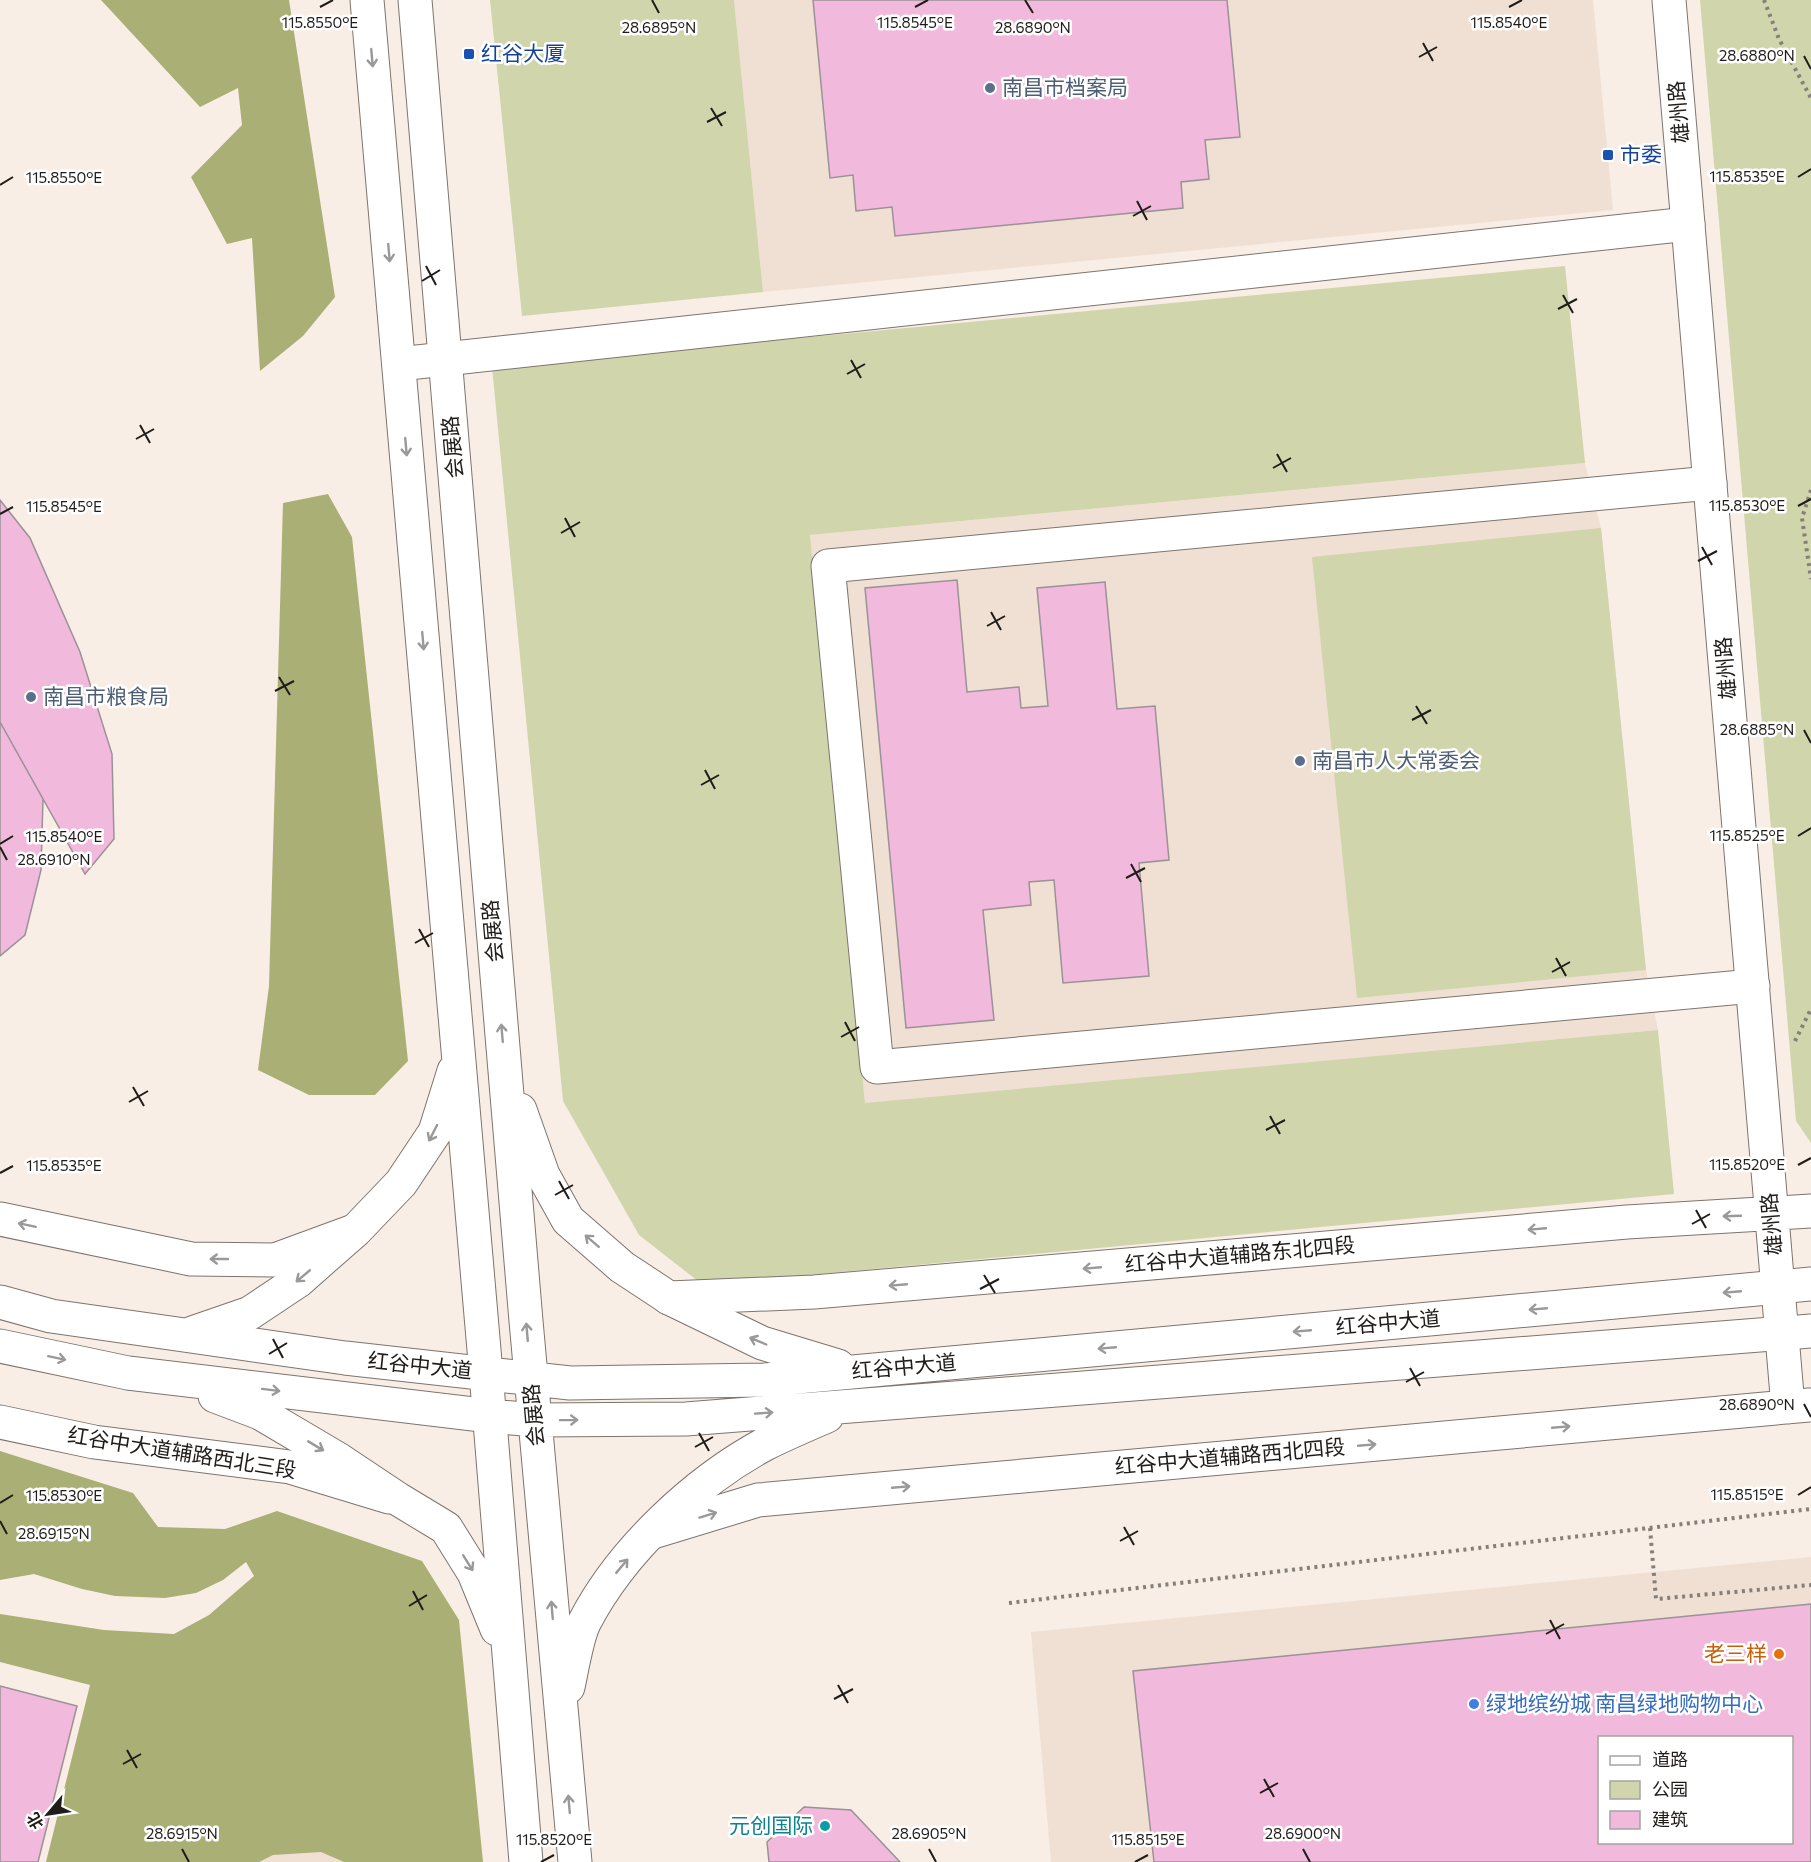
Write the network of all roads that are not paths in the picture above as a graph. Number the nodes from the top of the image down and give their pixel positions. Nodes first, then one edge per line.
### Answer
1 (367, 0) edge
2 (415, 0) edge
3 (1669, 0) edge
4 (1688, 224) junction
5 (445, 358) junction
6 (399, 364) junction
7 (1710, 483) junction
8 (1753, 986) junction
9 (459, 1058) junction
10 (505, 1069) junction
11 (1811, 1211) edge
12 (1772, 1215) junction
13 (0, 1219) edge
14 (356, 1230) junction
15 (1811, 1284) edge
16 (1778, 1288) junction
17 (669, 1298) junction
18 (0, 1302) edge
19 (1796, 1333) edge
20 (187, 1335) junction
21 (0, 1346) edge
22 (854, 1371) junction
23 (486, 1374) junction
24 (169, 1378) junction
25 (531, 1378) junction
26 (847, 1406) junction
27 (1800, 1406) edge
28 (490, 1416) junction
29 (535, 1420) junction
30 (0, 1422) edge
31 (398, 1499) junction
32 (652, 1532) junction
33 (509, 1660) junction
34 (561, 1715) junction
35 (526, 1862) edge
36 (575, 1862) edge

1 -> 6 main road, 会展路
2 - 5 main road, 会展路
3 - 4 main road, 雄州路
4 - 5 main road
4 - 7 main road, 雄州路
5 - 6 main road
10 -> 5 main road, 会展路
6 -> 9 main road, 会展路
7 - 8 main road, 雄州路
7 - 8 main road
8 - 12 main road, 雄州路
9 -> 14 main road
9 - 23 main road, 会展路
17 -> 10 main road
25 -> 10 main road, 会展路
11 - 12 main road, 红谷中大道辅路东北四段
12 - 16 main road, 雄州路
12 -> 17 main road, 红谷中大道辅路东北四段
14 -> 13 main road
14 -> 20 main road
15 - 16 main road, 红谷中大道
16 - 19 main road, 雄州路
16 -> 22 main road, 红谷中大道
22 -> 17 main road
18 - 20 main road, 红谷中大道
19 - 26 main road, 红谷中大道
19 - 27 main road, 雄州路
20 - 23 main road, 红谷中大道
21 -> 24 main road, 红谷中大道
22 - 25 main road, 红谷中大道
23 - 25 main road, 红谷中大道
23 - 28 main road, 会展路
24 -> 28 main road, 红谷中大道
24 -> 31 main road
25 - 29 main road, 会展路
29 -> 26 main road, 红谷中大道
26 - 32 main road
32 -> 27 main road, 红谷中大道辅路西北四段
28 - 29 main road, 红谷中大道
28 - 33 main road, 会展路
34 -> 29 main road, 会展路
30 - 31 main road, 红谷中大道辅路西北三段
31 -> 33 main road
34 -> 32 main road
33 - 35 main road, 会展路
36 -> 34 main road, 会展路

